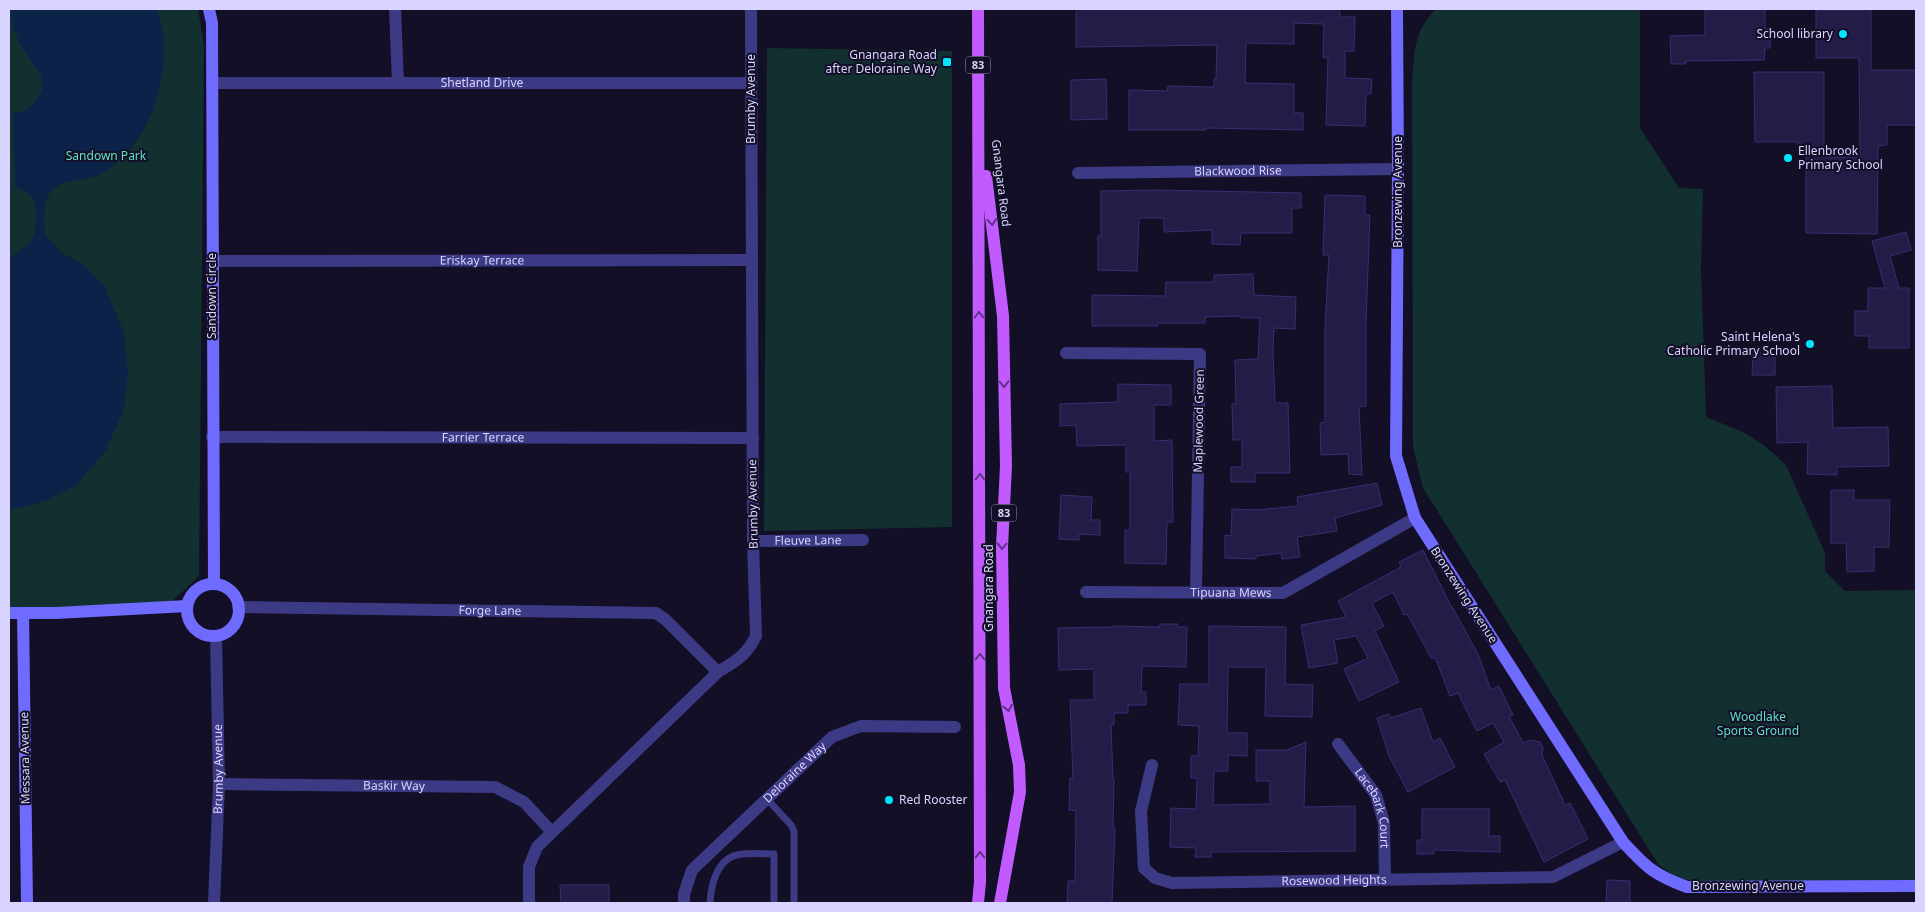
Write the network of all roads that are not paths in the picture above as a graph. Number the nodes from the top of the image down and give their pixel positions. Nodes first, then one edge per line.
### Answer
1 (209, 9) edge
2 (395, 9) edge
3 (751, 9) edge
4 (978, 9) edge
5 (1397, 9) edge
6 (212, 83) junction
7 (398, 83) junction
8 (751, 83) junction
9 (979, 122) junction
10 (1398, 168) junction
11 (1078, 172) dead end
12 (752, 260) junction
13 (212, 261) junction
14 (1066, 353) dead end
15 (212, 437) junction
16 (753, 438) junction
17 (1414, 518) junction
18 (753, 540) junction
19 (863, 540) dead end
20 (214, 584) junction
21 (1086, 592) dead end
22 (1196, 592) junction
23 (187, 606) junction
24 (238, 607) junction
25 (9, 613) edge
26 (23, 613) junction
27 (216, 636) junction
28 (718, 672) junction
29 (955, 727) dead end
30 (1338, 744) dead end
31 (1152, 765) dead end
32 (219, 784) junction
33 (767, 799) junction
34 (552, 832) junction
35 (1623, 842) junction
36 (1385, 880) junction
37 (1916, 886) edge
38 (27, 903) edge
39 (214, 903) edge
40 (529, 903) edge
41 (684, 903) edge
42 (710, 903) edge
43 (774, 903) edge
44 (794, 903) edge
45 (978, 903) edge
46 (1000, 903) edge

1 - 6 street, Sandown Circle
2 - 7 street
3 - 8 street, Brumby Avenue
4 - 9 main road, Gnangara Road / 83
5 - 10 street, Bronzewing Avenue
6 - 7 street, Shetland Drive
6 - 13 street, Sandown Circle
7 - 8 street, Shetland Drive
8 - 12 street, Brumby Avenue
45 -> 9 main road, Gnangara Road / 83
9 -> 46 main road, Gnangara Road / 83
10 - 11 street, Blackwood Rise
10 - 17 street, Bronzewing Avenue
12 - 13 street, Eriskay Terrace
12 - 16 street, Brumby Avenue
13 - 15 street, Sandown Circle
14 - 22 street, Maplewood Green
15 - 16 street, Farrier Terrace
15 - 20 street, Sandown Circle
16 - 18 street, Brumby Avenue
17 - 22 street, Tipuana Mews
17 - 35 street, Bronzewing Avenue
18 - 19 street, Fleuve Lane
18 - 28 street, Brumby Avenue
20 - 23 street
20 - 24 street
21 - 22 street, Tipuana Mews
23 - 26 street
23 - 27 street
24 - 27 street
24 - 28 street, Forge Lane
25 - 26 street
26 - 38 street, Messara Avenue
27 - 32 street, Brumby Avenue
28 - 34 street, Brumby Avenue
29 - 33 street, Deloraine Way
30 - 36 street, Lacebark Court
31 - 36 street, Rosewood Heights
32 - 34 street, Baskir Way
32 - 39 street, Brumby Avenue
33 - 41 street, Deloraine Way
33 - 44 lane
34 - 40 street, Brumby Avenue
35 - 36 street, Rosewood Heights
35 - 37 street, Bronzewing Avenue
42 - 43 lane

